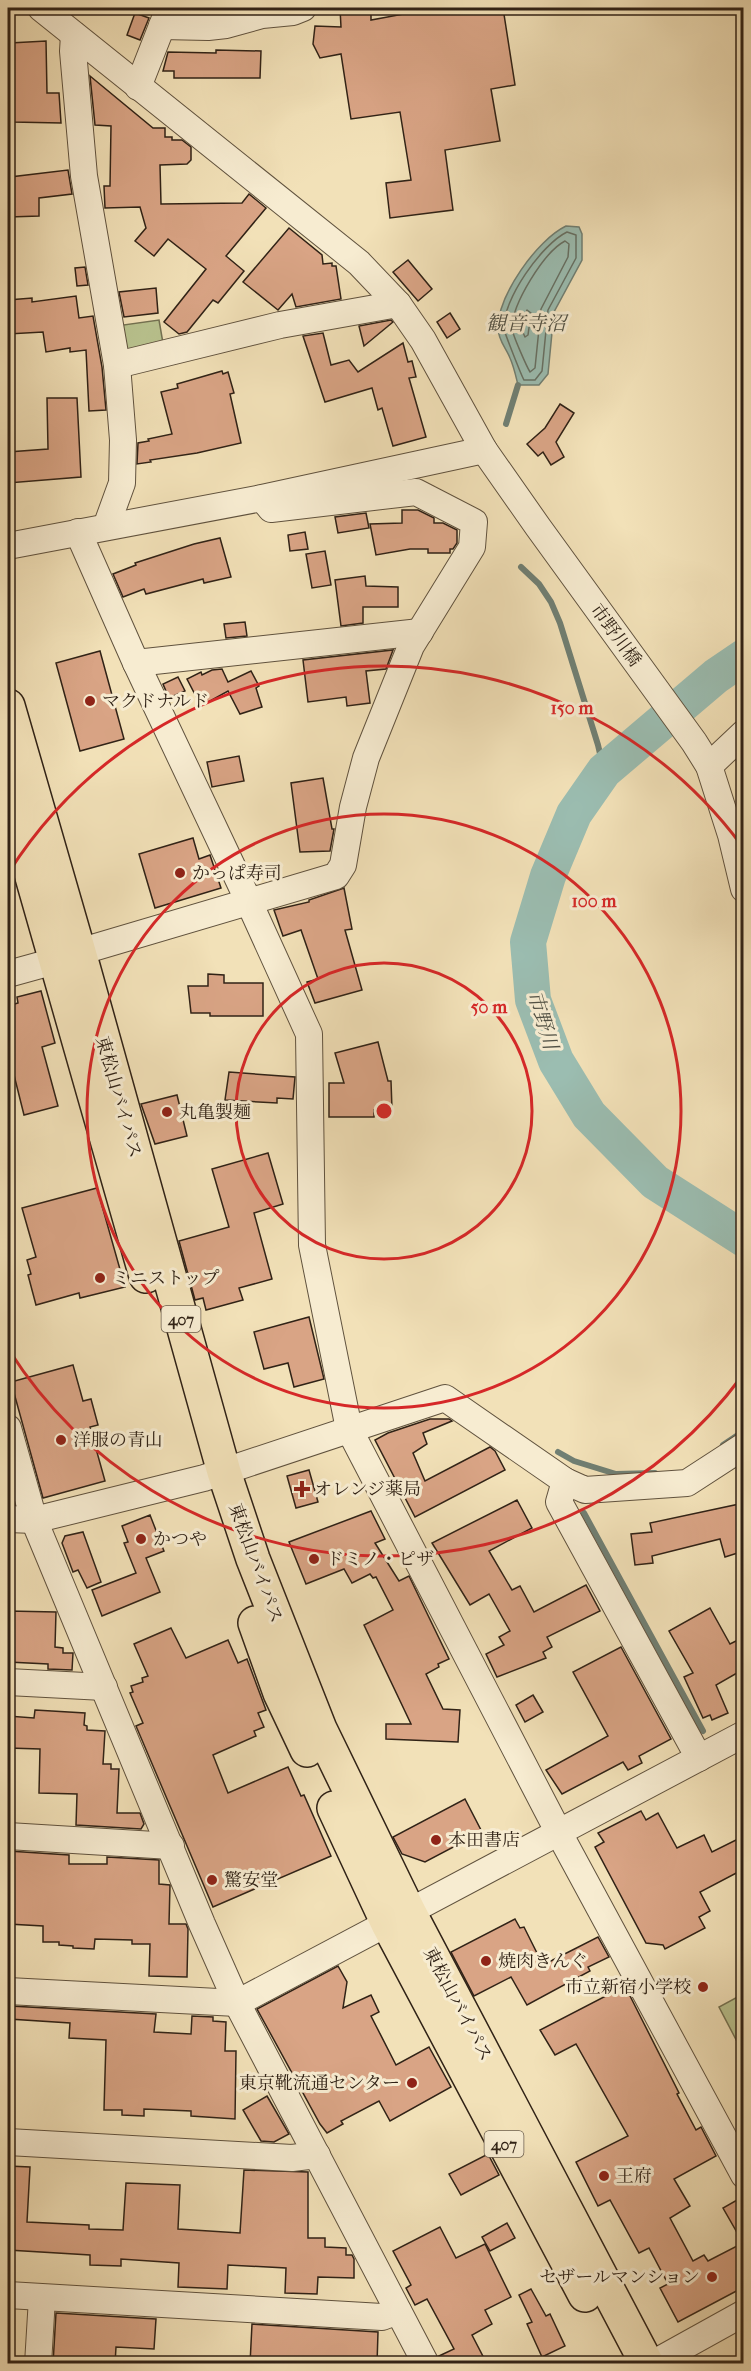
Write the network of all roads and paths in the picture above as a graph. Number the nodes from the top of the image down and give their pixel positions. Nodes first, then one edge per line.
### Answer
1 (303, 8) edge
2 (166, 17) edge
3 (59, 18) edge
4 (138, 87) junction
5 (398, 304) junction
6 (117, 365) junction
7 (484, 450) junction
8 (262, 498) junction
9 (106, 527) junction
10 (78, 532) junction
11 (8, 546) edge
12 (420, 632) junction
13 (136, 663) junction
14 (8, 706) edge
15 (744, 734) edge
16 (709, 766) junction
17 (8, 793) edge
18 (744, 889) edge
19 (249, 902) junction
20 (67, 957) junction
21 (8, 974) edge
22 (8, 1428) edge
23 (348, 1429) junction
24 (742, 1452) edge
25 (214, 1475) junction
26 (565, 1481) junction
27 (8, 1519) edge
28 (33, 1520) junction
29 (8, 1682) edge
30 (104, 1687) junction
31 (744, 1734) edge
32 (699, 1758) junction
33 (559, 1833) junction
34 (8, 1836) edge
35 (171, 1846) junction
36 (398, 1918) junction
37 (8, 1991) edge
38 (237, 2003) junction
39 (8, 2142) edge
40 (317, 2155) junction
41 (744, 2175) edge
42 (8, 2295) edge
43 (42, 2298) junction
44 (398, 2311) junction
45 (744, 2313) edge
46 (38, 2364) edge
47 (426, 2364) edge
48 (621, 2364) edge
49 (646, 2364) edge
50 (652, 2364) edge

1 - 2 street
2 - 4 street
3 - 4 street, 市野川橋
3 - 6 street
4 - 5 street, 市野川橋
5 - 6 street
5 - 7 street, 市野川橋
6 - 9 street
7 - 8 street
7 - 16 street, 市野川橋
8 - 9 street
8 - 12 street
9 - 10 street
10 - 11 street
10 - 13 street
12 - 13 street
12 - 19 street
13 - 19 street
14 - 20 highway, 東松山バイパス / 407
15 - 16 street
16 - 18 street, 市野川橋
17 - 20 highway, 東松山バイパス / 407
19 - 20 street
19 - 23 street
20 - 21 street
20 - 25 highway, 東松山バイパス / 407
22 - 28 street
23 - 25 street
23 - 26 street
23 - 33 street
24 - 26 street
25 - 28 street
25 - 36 highway, 東松山バイパス / 407
26 - 32 street
27 - 28 street
28 - 30 street
29 - 30 street
30 - 35 street
31 - 32 street
32 - 33 street
33 - 36 street
33 - 41 street
34 - 35 street
35 - 38 street
36 - 38 street
36 - 48 highway, 東松山バイパス / 407
36 - 49 highway, 東松山バイパス / 407
37 - 38 street
38 - 40 street
39 - 40 street
40 - 44 street
42 - 43 street
43 - 44 street
43 - 46 street
44 - 47 street
45 - 50 street

